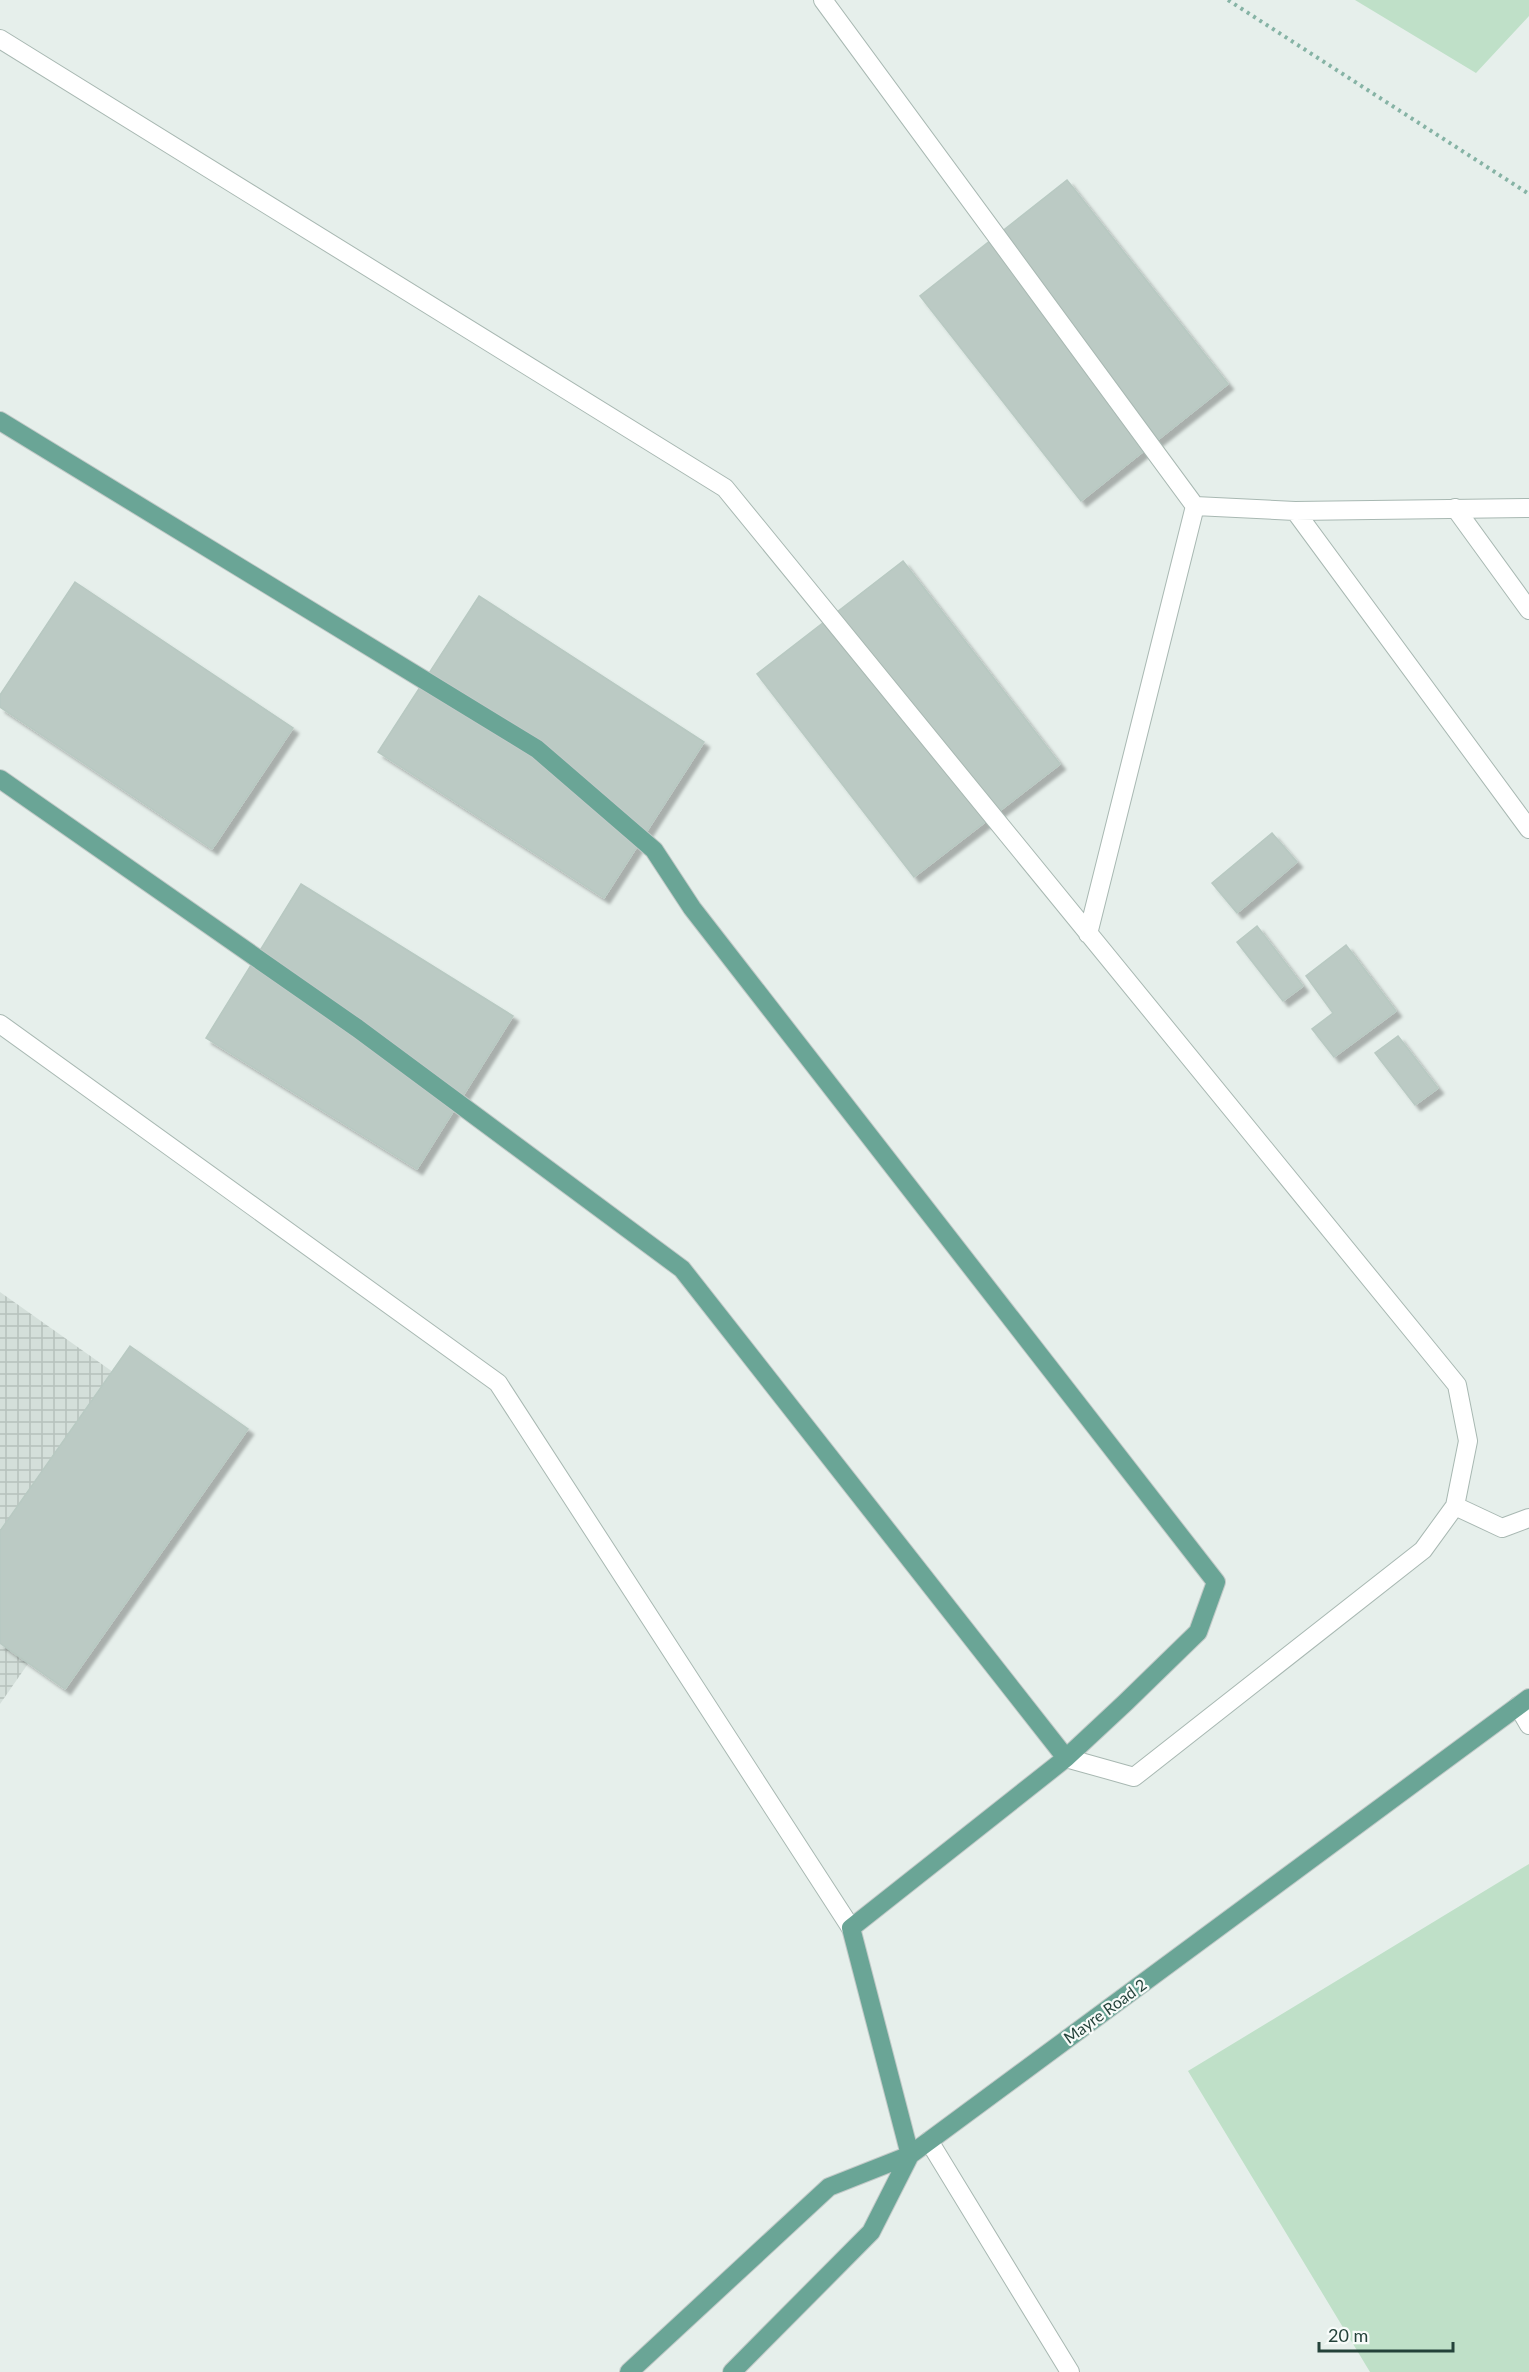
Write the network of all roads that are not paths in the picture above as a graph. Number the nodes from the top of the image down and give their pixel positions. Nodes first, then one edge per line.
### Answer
1 (823, 0) edge
2 (0, 39) edge
3 (0, 422) edge
4 (1195, 506) junction
5 (1455, 508) junction
6 (1529, 508) edge
7 (1295, 511) junction
8 (1529, 610) edge
9 (0, 779) edge
10 (1529, 829) edge
11 (1088, 934) junction
12 (0, 1024) edge
13 (1455, 1506) junction
14 (1529, 1518) edge
15 (1524, 1702) edge
16 (1529, 1725) edge
17 (1066, 1758) junction
18 (851, 1928) junction
19 (929, 2141) junction
20 (910, 2155) junction
21 (629, 2372) edge
22 (732, 2372) edge
23 (1070, 2372) edge

1 - 4 street
2 - 11 street
3 - 17 main road
4 - 7 street
4 - 11 street
5 - 6 street
5 - 7 street
5 - 8 street
7 - 10 street
9 - 17 main road
11 - 13 street
12 - 18 street
13 - 14 street
13 - 17 street
15 - 16 street
15 - 19 main road, Mayre Road 2
17 - 18 main road
18 - 20 main road
19 - 20 main road, Mayre Road 2
19 - 23 street
20 - 21 main road
20 - 22 main road, Mayre Road 2

